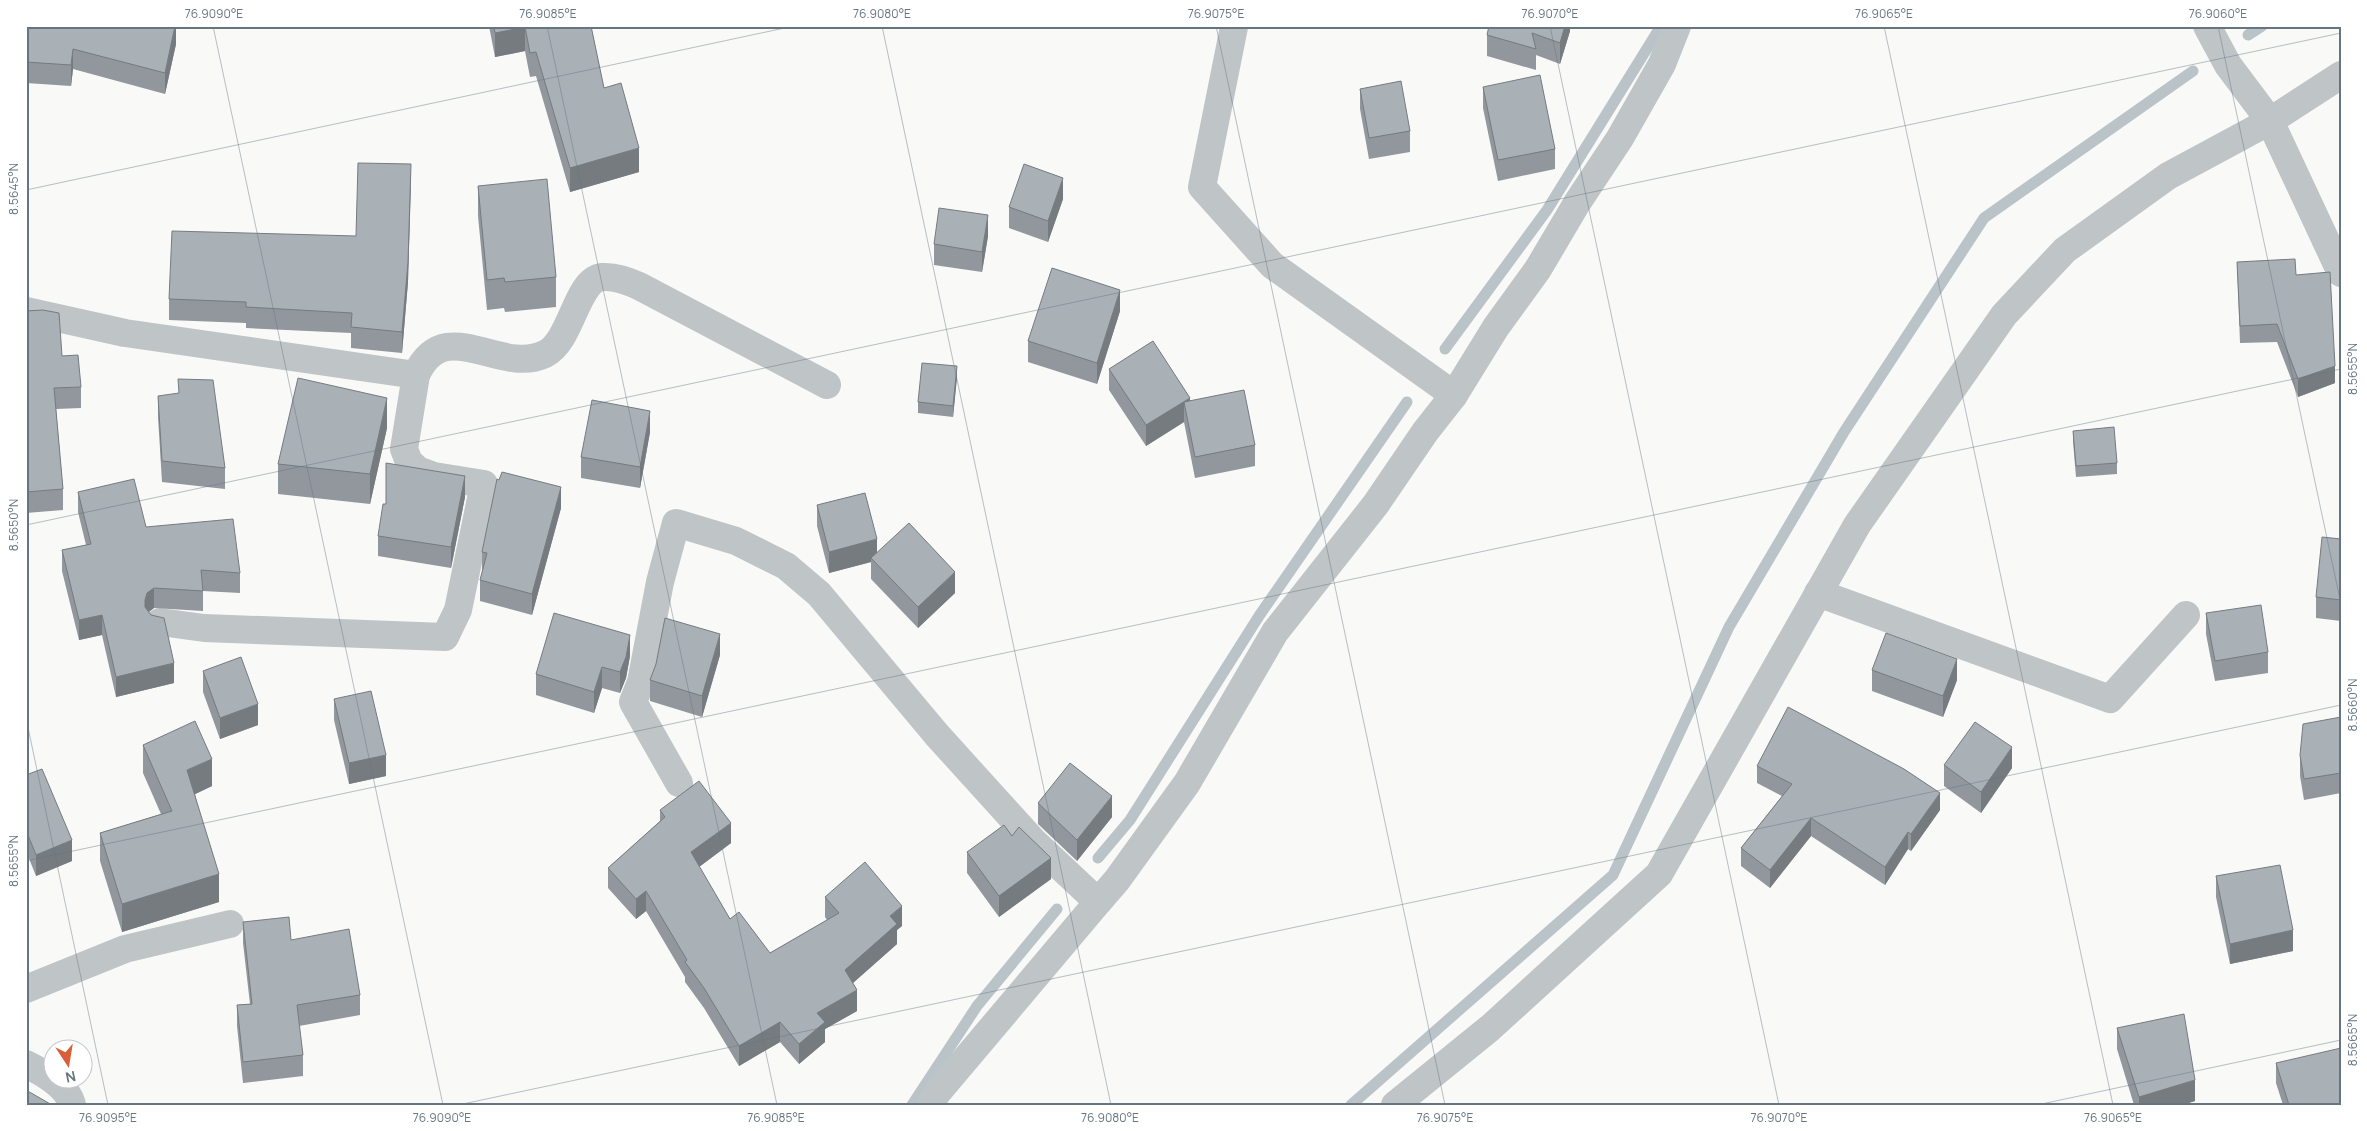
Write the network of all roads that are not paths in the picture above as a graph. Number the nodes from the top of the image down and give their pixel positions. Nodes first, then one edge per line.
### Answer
1 (1677, 26) edge
2 (2207, 26) edge
3 (1234, 27) edge
4 (2341, 75) edge
5 (2270, 121) junction
6 (2341, 273) edge
7 (26, 311) edge
8 (416, 375) junction
9 (828, 385) dead end
10 (1454, 395) junction
11 (1818, 594) junction
12 (2186, 615) dead end
13 (160, 622) edge
14 (679, 783) dead end
15 (1098, 902) junction
16 (230, 924) dead end
17 (26, 989) edge
18 (26, 1064) edge
19 (72, 1105) edge
20 (930, 1105) edge
21 (1395, 1105) edge

1 - 10 street
2 - 5 street
3 - 10 street
4 - 5 street
5 - 6 street
5 - 11 street
7 - 8 street
8 - 9 street
8 - 13 street
10 - 15 street
11 - 12 street
11 - 21 street
14 - 15 street
15 - 20 street
16 - 17 street
18 - 19 street

